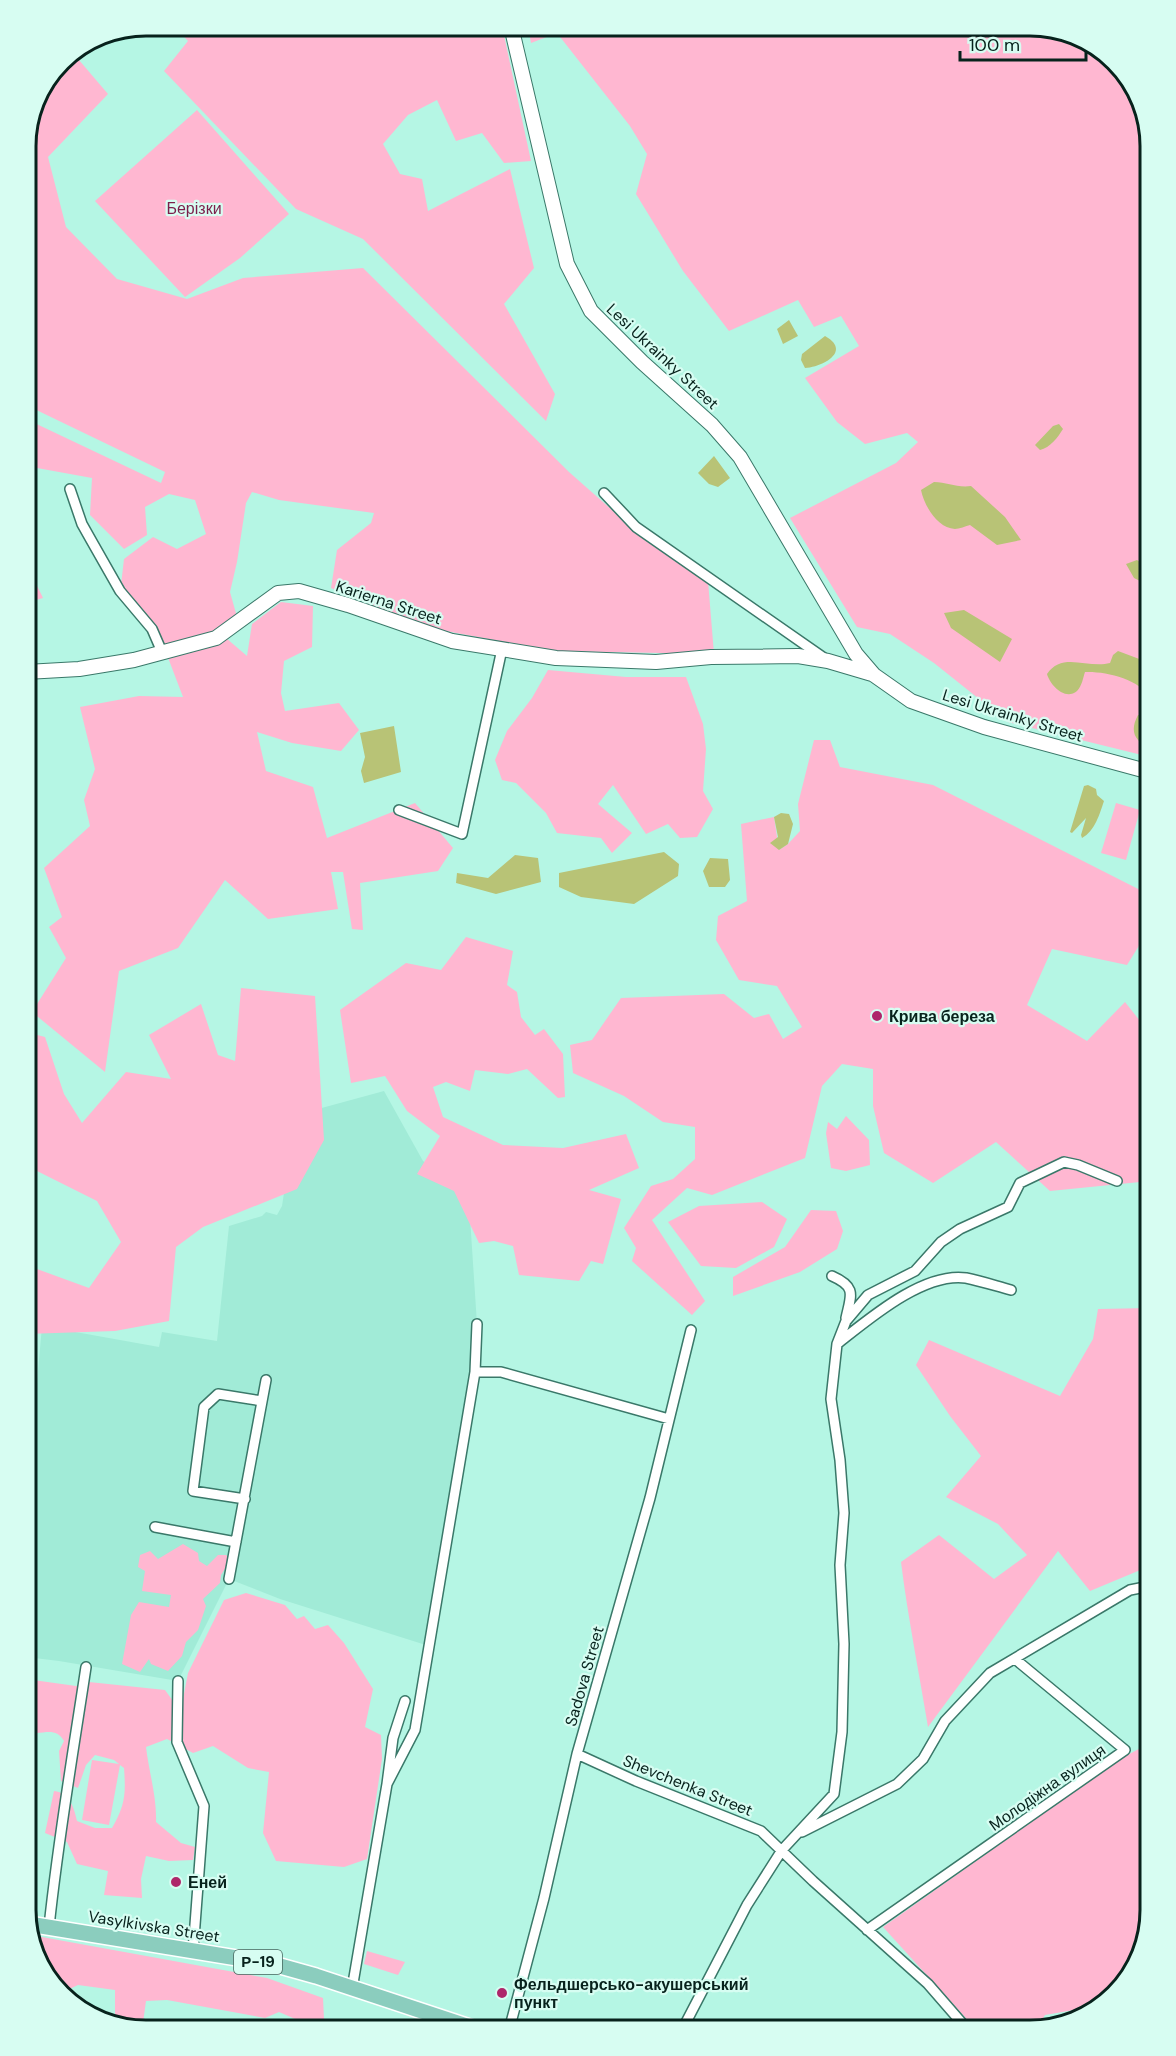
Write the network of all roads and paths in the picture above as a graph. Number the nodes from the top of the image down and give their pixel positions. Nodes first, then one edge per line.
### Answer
1 (513, 36) edge
2 (70, 489) dead end
3 (604, 493) dead end
4 (852, 647) junction
5 (502, 649) junction
6 (162, 652) junction
7 (721, 657) joint
8 (833, 662) junction
9 (36, 671) edge
10 (874, 675) junction
11 (1140, 769) edge
12 (399, 810) dead end
13 (1117, 1182) dead end
14 (832, 1276) dead end
15 (1011, 1290) dead end
16 (846, 1321) junction
17 (477, 1324) dead end
18 (692, 1330) dead end
19 (837, 1344) junction
20 (475, 1372) junction
21 (266, 1380) dead end
22 (262, 1401) junction
23 (669, 1419) junction
24 (245, 1499) junction
25 (154, 1527) dead end
26 (236, 1542) junction
27 (229, 1579) dead end
28 (1140, 1588) edge
29 (1015, 1659) junction
30 (86, 1666) dead end
31 (178, 1681) dead end
32 (405, 1701) dead end
33 (577, 1754) junction
34 (387, 1784) junction
35 (834, 1794) junction
36 (849, 1810) junction
37 (797, 1834) junction
38 (782, 1850) junction
39 (37, 1925) edge
40 (49, 1927) junction
41 (867, 1930) junction
42 (194, 1951) junction
43 (352, 1989) junction
44 (448, 2020) edge
45 (512, 2020) edge
46 (687, 2020) edge
47 (959, 2020) edge

1 - 4 street, Lesi Ukrainky Street
2 - 6 street
3 - 8 street
4 - 8 street
4 - 10 street, Lesi Ukrainky Street
5 - 6 street, Karierna Street
5 - 7 street, Karierna Street
5 - 12 street
6 - 9 street, Karierna Street
7 - 8 street, Lesi Ukrainky Street
8 - 10 street, Lesi Ukrainky Street
10 - 11 street, Lesi Ukrainky Street
13 - 16 street
14 - 16 street
15 - 19 street
16 - 19 street
17 - 20 street
18 - 23 street, Sadova Street
19 - 35 street
20 - 23 street
20 - 34 street
21 - 22 street
22 - 24 street
22 - 24 street
23 - 33 street, Sadova Street
24 - 26 street
25 - 26 street
26 - 27 street
28 - 29 street
29 - 36 street
29 - 41 street, Молодіжна вулиця
30 - 40 street
31 - 42 street
32 - 34 street
33 - 38 street, Shevchenka Street
33 - 45 street, Sadova Street
34 - 43 street
35 - 36 street
35 - 37 street
36 - 37 street
37 - 38 street
38 - 41 street
38 - 46 street
39 - 40 main road, Vasylkivska Street / Р-19
40 - 42 main road, Vasylkivska Street / Р-19
41 - 47 street
42 - 43 main road, Vasylkivska Street / Р-19
43 - 44 main road, Vasylkivska Street / Р-19

